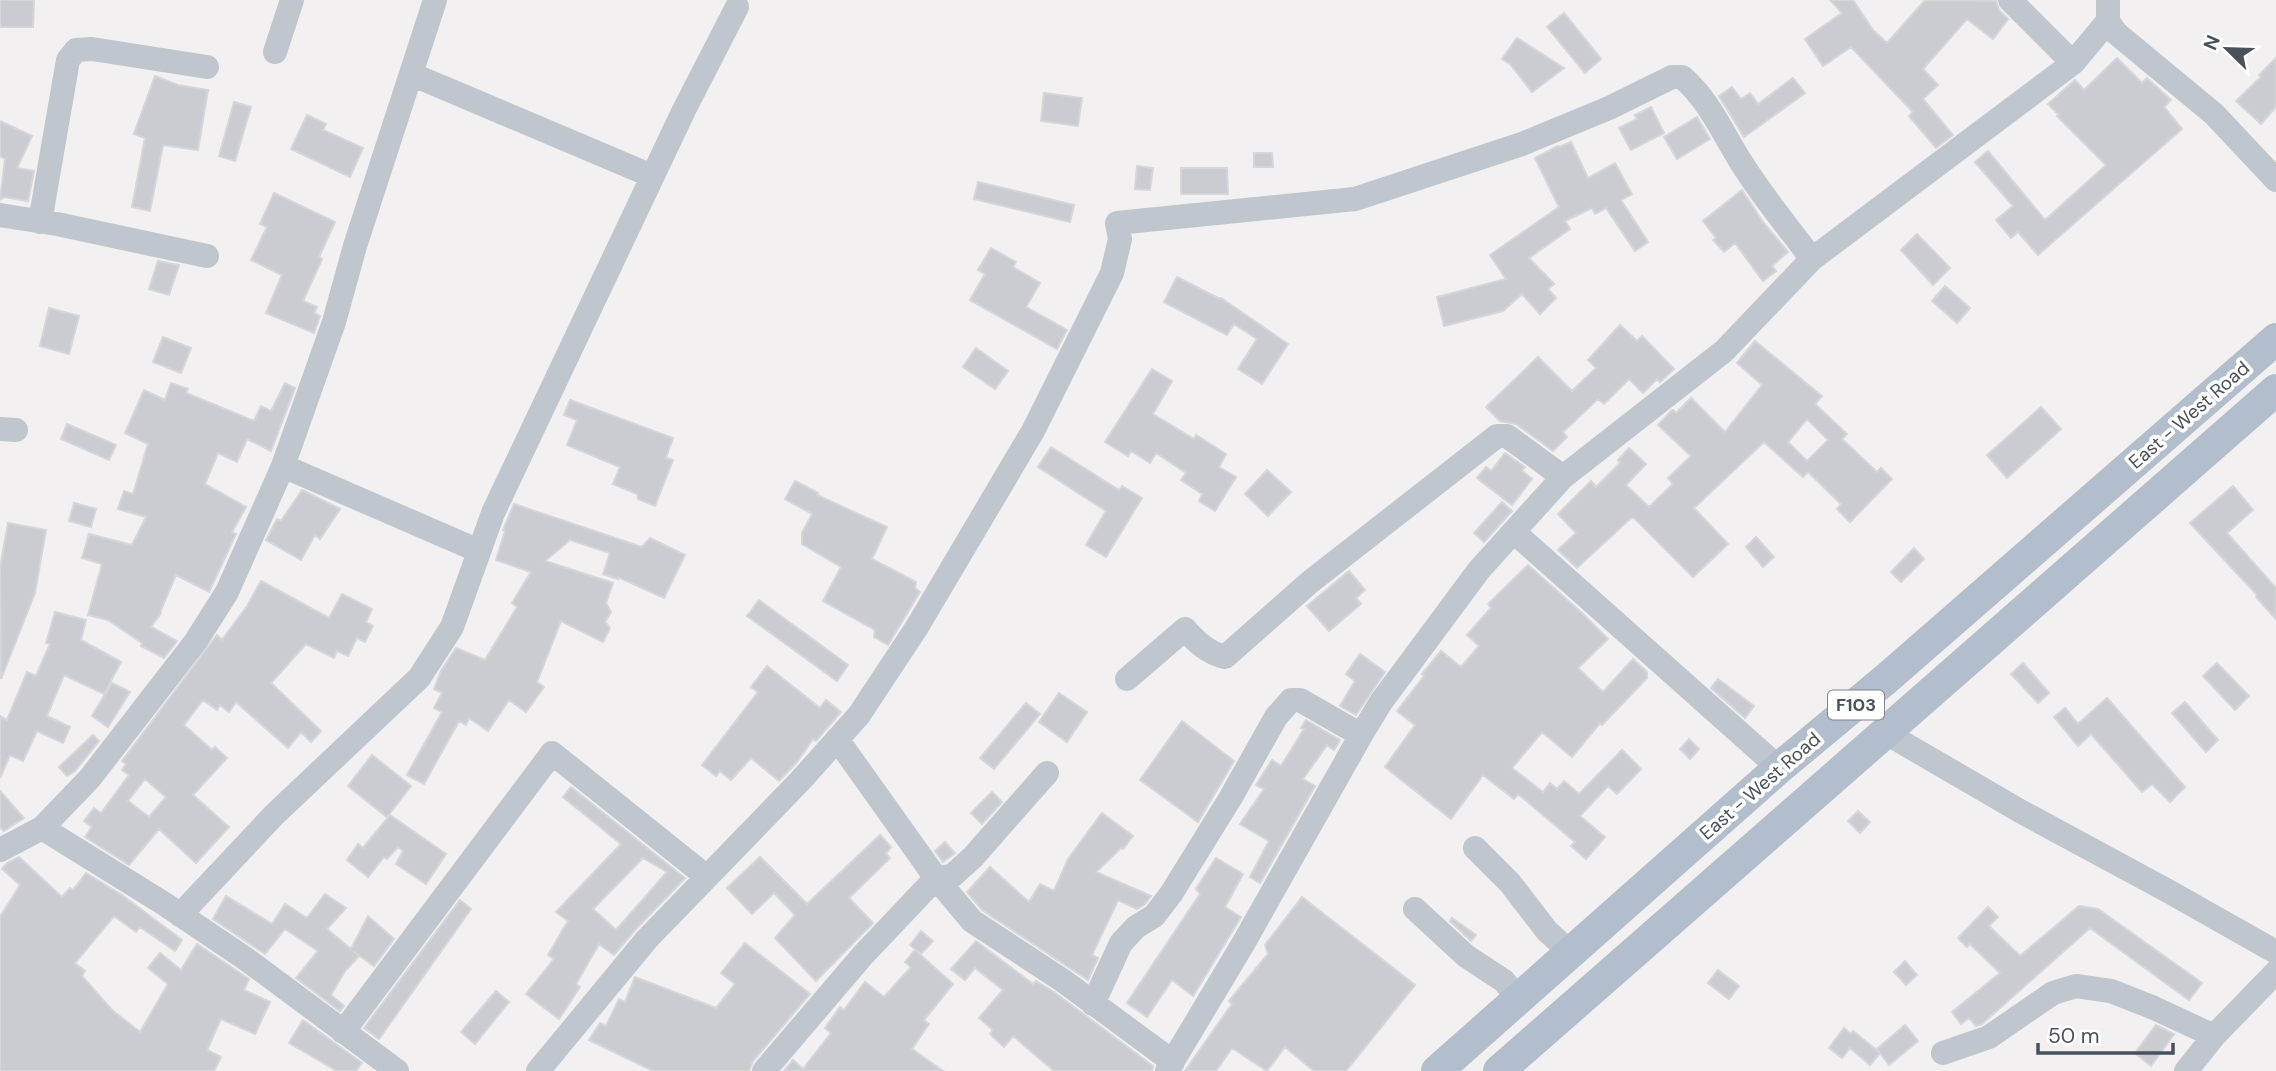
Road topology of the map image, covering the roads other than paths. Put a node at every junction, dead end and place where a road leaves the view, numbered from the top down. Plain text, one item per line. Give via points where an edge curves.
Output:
1 (292, 0) edge
2 (435, 0) edge
3 (2010, 0) edge
4 (737, 7) dead end
5 (2108, 10) edge
6 (275, 51) dead end
7 (2073, 63) junction
8 (206, 67) dead end
9 (411, 74) junction
10 (652, 176) junction
11 (2276, 180) edge
12 (0, 215) edge
13 (40, 222) junction
14 (207, 256) dead end
15 (1812, 259) junction
16 (2276, 339) edge
17 (2276, 390) edge
18 (283, 466) junction
19 (1563, 477) junction
20 (1515, 533) junction
21 (479, 551) junction
22 (1126, 679) dead end
23 (1886, 733) junction
24 (1361, 735) junction
25 (837, 739) junction
26 (1779, 768) junction
27 (1047, 774) dead end
28 (41, 828) junction
29 (1475, 848) dead end
30 (0, 850) edge
31 (707, 877) junction
32 (936, 878) junction
33 (1415, 909) dead end
34 (180, 915) junction
35 (2276, 952) edge
36 (1571, 953) junction
37 (2276, 971) edge
38 (1518, 999) junction
39 (1093, 1004) junction
40 (344, 1031) junction
41 (2214, 1036) junction
42 (1943, 1053) dead end
43 (1170, 1067) edge
44 (397, 1071) edge
45 (538, 1071) edge
46 (764, 1071) edge
47 (1437, 1071) edge
48 (1499, 1071) edge
49 (2186, 1071) edge

1 - 6 street
2 - 9 street
3 - 7 street
4 - 10 street
5 - 7 street
5 - 11 street via 2116,33 2214,114
7 - 15 street
8 - 13 street via 76,50 68,60
9 - 10 street
9 - 18 street via 334,322
10 - 21 street
12 - 13 street
13 - 14 street
15 - 19 street via 1724,351
15 - 25 street via 1742,163 1715,116 1682,77 1672,77 1522,144 1354,199 1117,223 1120,239 1112,273 1033,431 918,627 859,715
16 - 26 main road, East - West Road / F103
17 - 23 main road, East - West Road / F103
18 - 21 street
18 - 28 street via 228,592 196,641 90,778
19 - 20 street
19 - 22 street via 1507,436 1497,436 1310,582 1225,657 1214,654 1185,629
20 - 24 street via 1479,570
20 - 26 street
21 - 34 street via 452,627 419,678 274,816
23 - 35 street
23 - 48 main road, East - West Road / F103
24 - 39 street via 1300,700 1291,700 1276,717 1171,894 1154,916 1121,943
24 - 43 street
25 - 31 street
25 - 32 street
26 - 36 main road, East - West Road / F103
27 - 32 street via 973,857 952,876
28 - 30 street
28 - 34 street
29 - 36 street
31 - 40 street via 552,753
31 - 45 street via 648,939
32 - 39 street via 972,921
32 - 46 street
33 - 38 street via 1466,956 1504,981
34 - 40 street
36 - 38 main road, East - West Road / F103
37 - 41 street
38 - 47 main road, East - West Road / F103
39 - 43 street
40 - 44 street
41 - 42 street via 2111,991 2077,986 2053,993 1989,1037
41 - 49 street

